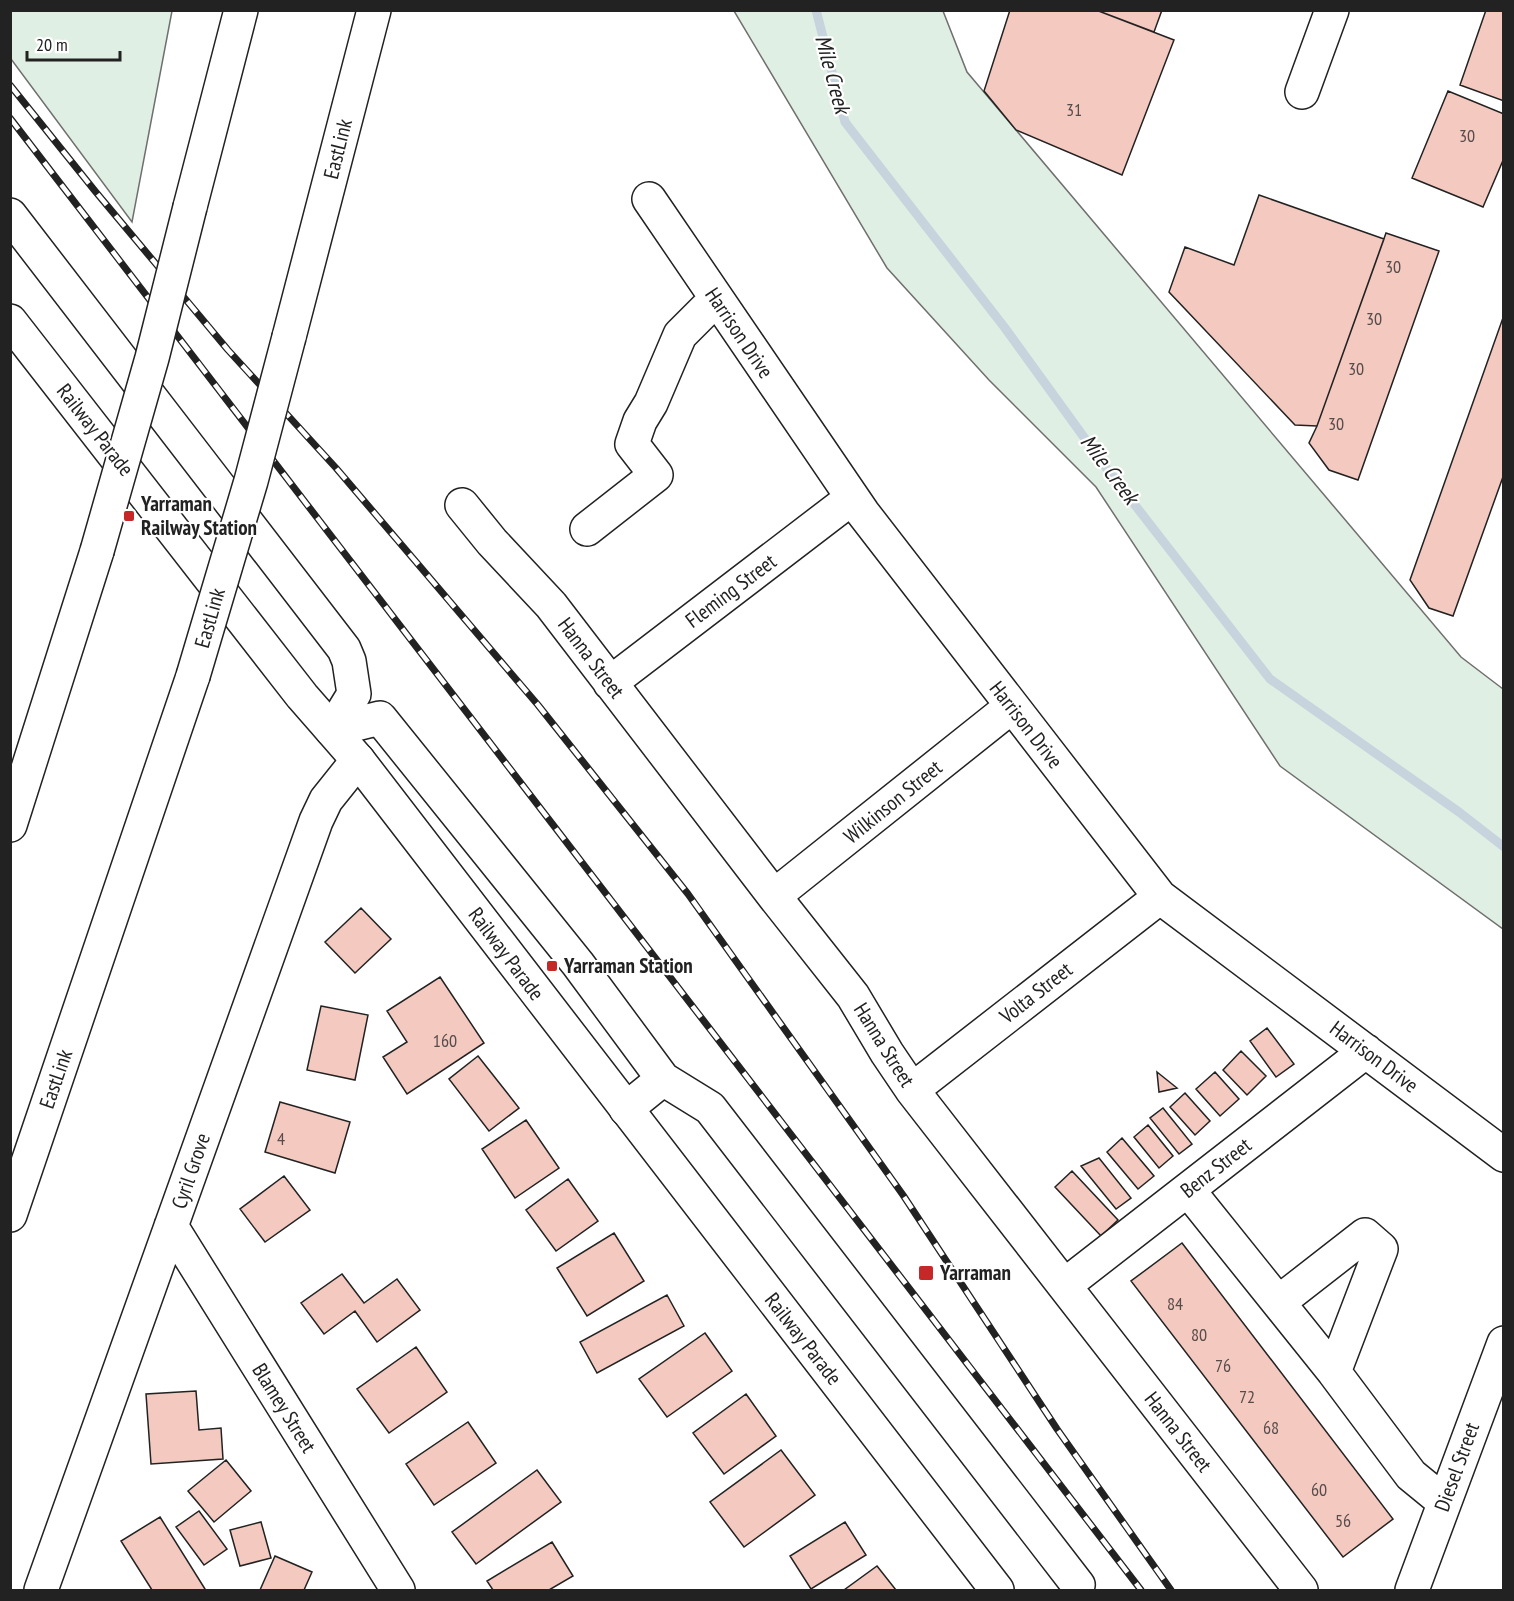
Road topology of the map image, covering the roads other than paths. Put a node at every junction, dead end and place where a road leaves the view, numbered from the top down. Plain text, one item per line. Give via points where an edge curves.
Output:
1 (241, 10) edge
2 (374, 10) edge
3 (1332, 10) edge
4 (1302, 92) dead end
5 (648, 199) dead end
6 (10, 214) edge
7 (716, 299) junction
8 (10, 321) edge
9 (852, 498) junction
10 (462, 505) dead end
11 (587, 529) dead end
12 (610, 683) junction
13 (1011, 707) junction
14 (332, 730) junction
15 (358, 760) junction
16 (10, 825) edge
17 (774, 896) junction
18 (1160, 897) junction
19 (1366, 1051) junction
20 (663, 1079) junction
21 (912, 1090) junction
22 (626, 1109) junction
23 (1503, 1155) edge
24 (1188, 1190) junction
25 (10, 1215) edge
26 (171, 1226) junction
27 (1065, 1286) junction
28 (1279, 1302) junction
29 (1503, 1343) edge
30 (1334, 1372) junction
31 (1444, 1502) junction
32 (41, 1590) edge
33 (398, 1590) edge
34 (997, 1590) edge
35 (1076, 1590) edge
36 (1301, 1590) edge
37 (1412, 1590) edge

1 - 16 main road, bridge via 152,358 97,550
2 - 25 main road, EastLink, bridge via 251,481 193,676
3 - 4 main road
5 - 7 main road, Harrison Drive
6 - 14 main road via 344,648 354,694
7 - 9 main road, Harrison Drive
7 - 11 main road via 680,335 632,444 656,475
8 - 14 main road, Railway Parade
9 - 12 main road, Fleming Street
9 - 13 main road, Harrison Drive
10 - 12 main road, Hanna Street via 551,605
12 - 17 main road, Hanna Street
13 - 17 main road, Wilkinson Street
13 - 18 main road, Harrison Drive
14 - 15 main road, Railway Parade
14 - 20 main road via 380,718 578,964
15 - 22 main road, Railway Parade
15 - 26 main road, Cyril Grove via 326,800 316,821
17 - 21 main road, Hanna Street via 853,996
18 - 19 main road, Harrison Drive
18 - 21 main road, Volta Street
19 - 23 main road, Harrison Drive
19 - 24 main road, Benz Street
20 - 22 main road
20 - 35 main road via 710,1108 1078,1585
21 - 27 main road, Hanna Street
22 - 34 main road, Railway Parade
24 - 27 main road, Benz Street
24 - 28 main road
26 - 32 main road, Cyril Grove
26 - 33 main road, Blamey Street
27 - 36 main road, Hanna Street
28 - 30 main road
28 - 30 main road via 1365,1234 1381,1249
29 - 31 main road, Diesel Street
30 - 31 main road via 1411,1475
31 - 37 main road, Diesel Street

